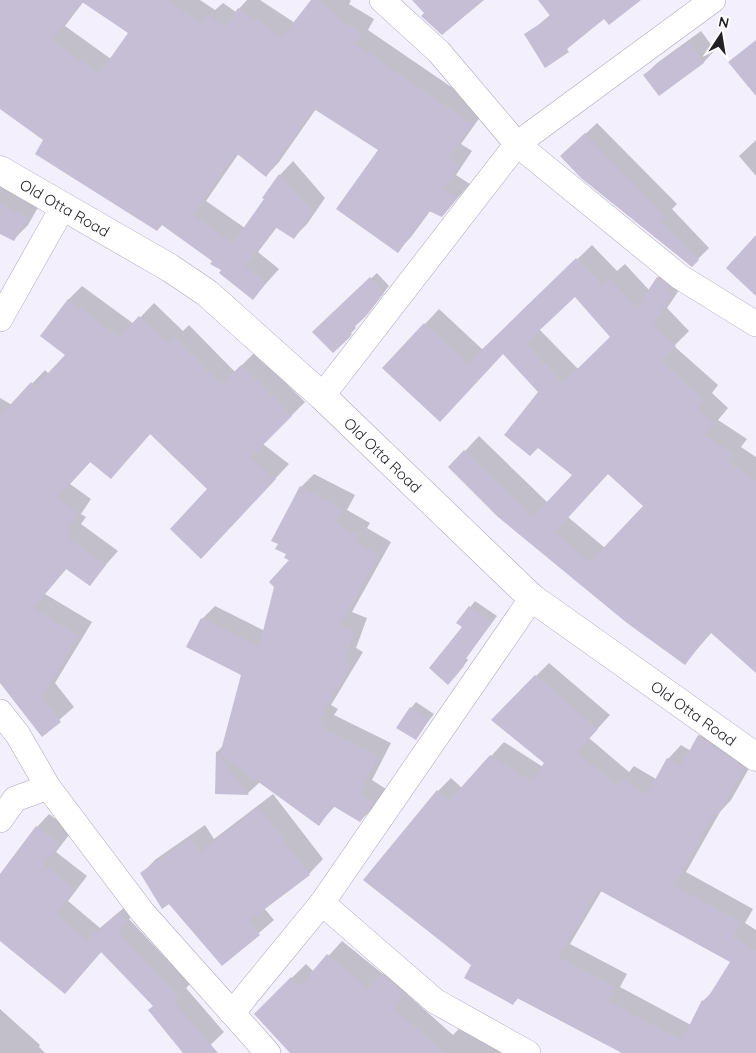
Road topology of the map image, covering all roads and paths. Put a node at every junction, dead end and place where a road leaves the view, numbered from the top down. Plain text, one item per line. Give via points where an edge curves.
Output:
1 (382, 0) edge
2 (714, 0) edge
3 (517, 144) junction
4 (0, 170) edge
5 (63, 207) junction
6 (0, 319) edge
7 (756, 324) edge
8 (322, 396) junction
9 (532, 598) junction
10 (0, 712) edge
11 (756, 757) edge
12 (48, 787) junction
13 (0, 820) edge
14 (322, 903) junction
15 (232, 1013) junction
16 (268, 1053) edge
17 (528, 1053) edge

1 - 3 street via 439,52
2 - 3 street
3 - 7 street via 680,277
3 - 8 street
4 - 5 street, Old Otta Road
5 - 6 street
5 - 8 street, Old Otta Road via 170,268 207,294
8 - 9 street, Old Otta Road
9 - 11 street, Old Otta Road
9 - 14 street
10 - 12 street via 18,735
12 - 13 street via 15,799
12 - 15 street via 143,913
14 - 15 street
14 - 17 street via 435,1001
15 - 16 street

